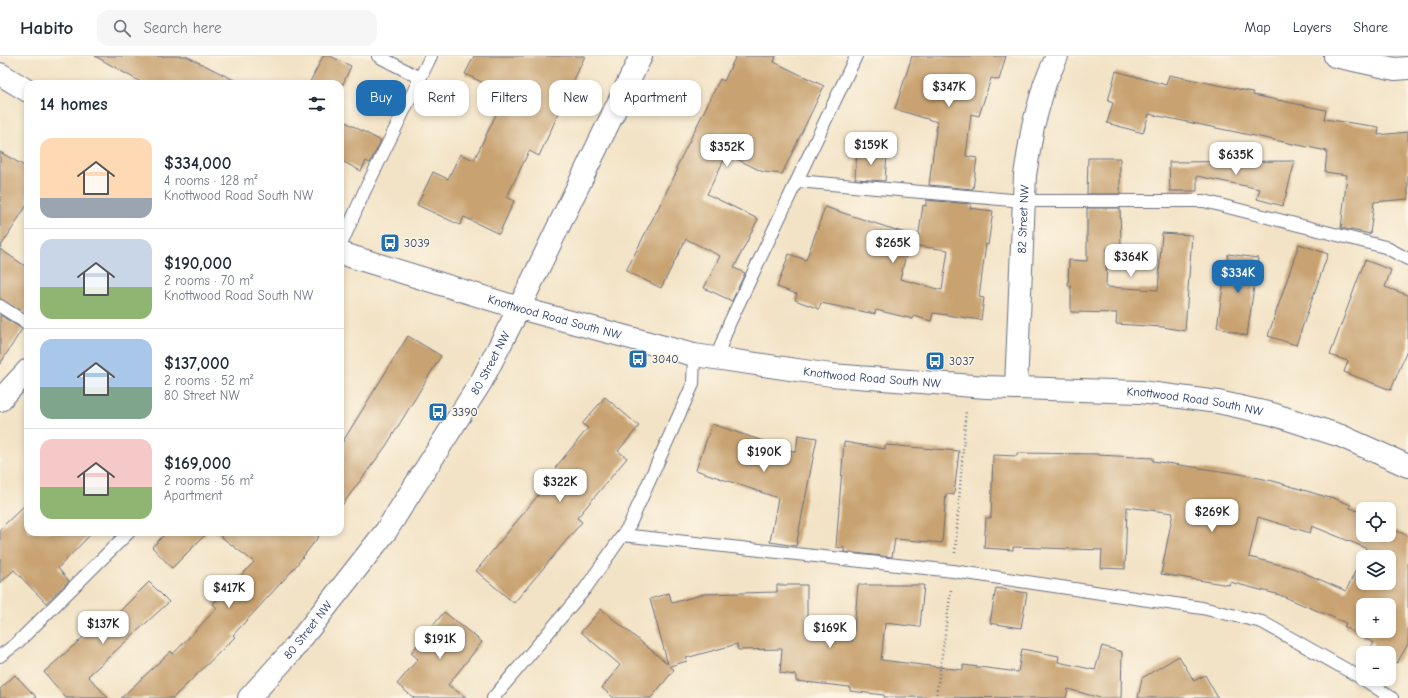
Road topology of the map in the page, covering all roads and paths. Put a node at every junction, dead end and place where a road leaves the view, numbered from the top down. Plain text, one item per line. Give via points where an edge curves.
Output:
1 (378, 56) edge
2 (431, 56) edge
3 (641, 56) edge
4 (856, 56) edge
5 (1057, 56) edge
6 (1335, 56) edge
7 (1408, 68) edge
8 (0, 74) edge
9 (420, 78) junction
10 (24, 89) edge
11 (797, 180) junction
12 (1023, 201) junction
13 (344, 238) edge
14 (344, 254) edge
15 (1408, 258) edge
16 (0, 306) edge
17 (519, 308) junction
18 (24, 321) edge
19 (694, 355) junction
20 (716, 359) junction
21 (24, 374) edge
22 (1016, 387) junction
23 (0, 400) edge
24 (1408, 466) edge
25 (622, 535) junction
26 (125, 536) edge
27 (0, 656) edge
28 (1356, 675) edge
29 (1374, 686) edge
30 (249, 698) edge
31 (493, 698) edge
32 (1392, 698) edge

1 - 9 lane
2 - 9 lane
3 - 17 street, 80 Street NW
4 - 11 lane
5 - 12 street, 82 Street NW via 1045,83 1033,126
6 - 7 street via 1395,69
8 - 10 street
9 - 13 lane
11 - 12 lane
11 - 20 lane
12 - 15 lane via 1204,201 1385,247
12 - 22 street, 82 Street NW
14 - 17 street, Knottwood Road South NW
16 - 18 lane
17 - 19 street, Knottwood Road South NW
17 - 30 street, 80 Street NW via 481,382 386,531 290,653
19 - 20 street, Knottwood Road South NW
19 - 25 lane via 693,384 629,526
20 - 22 street, Knottwood Road South NW via 831,375
21 - 23 street
22 - 24 street, Knottwood Road South NW via 1141,392 1218,402 1272,414 1341,436
25 - 28 lane via 953,571 1202,608 1262,622
25 - 31 lane via 584,589
26 - 27 lane via 16,644
29 - 32 lane

